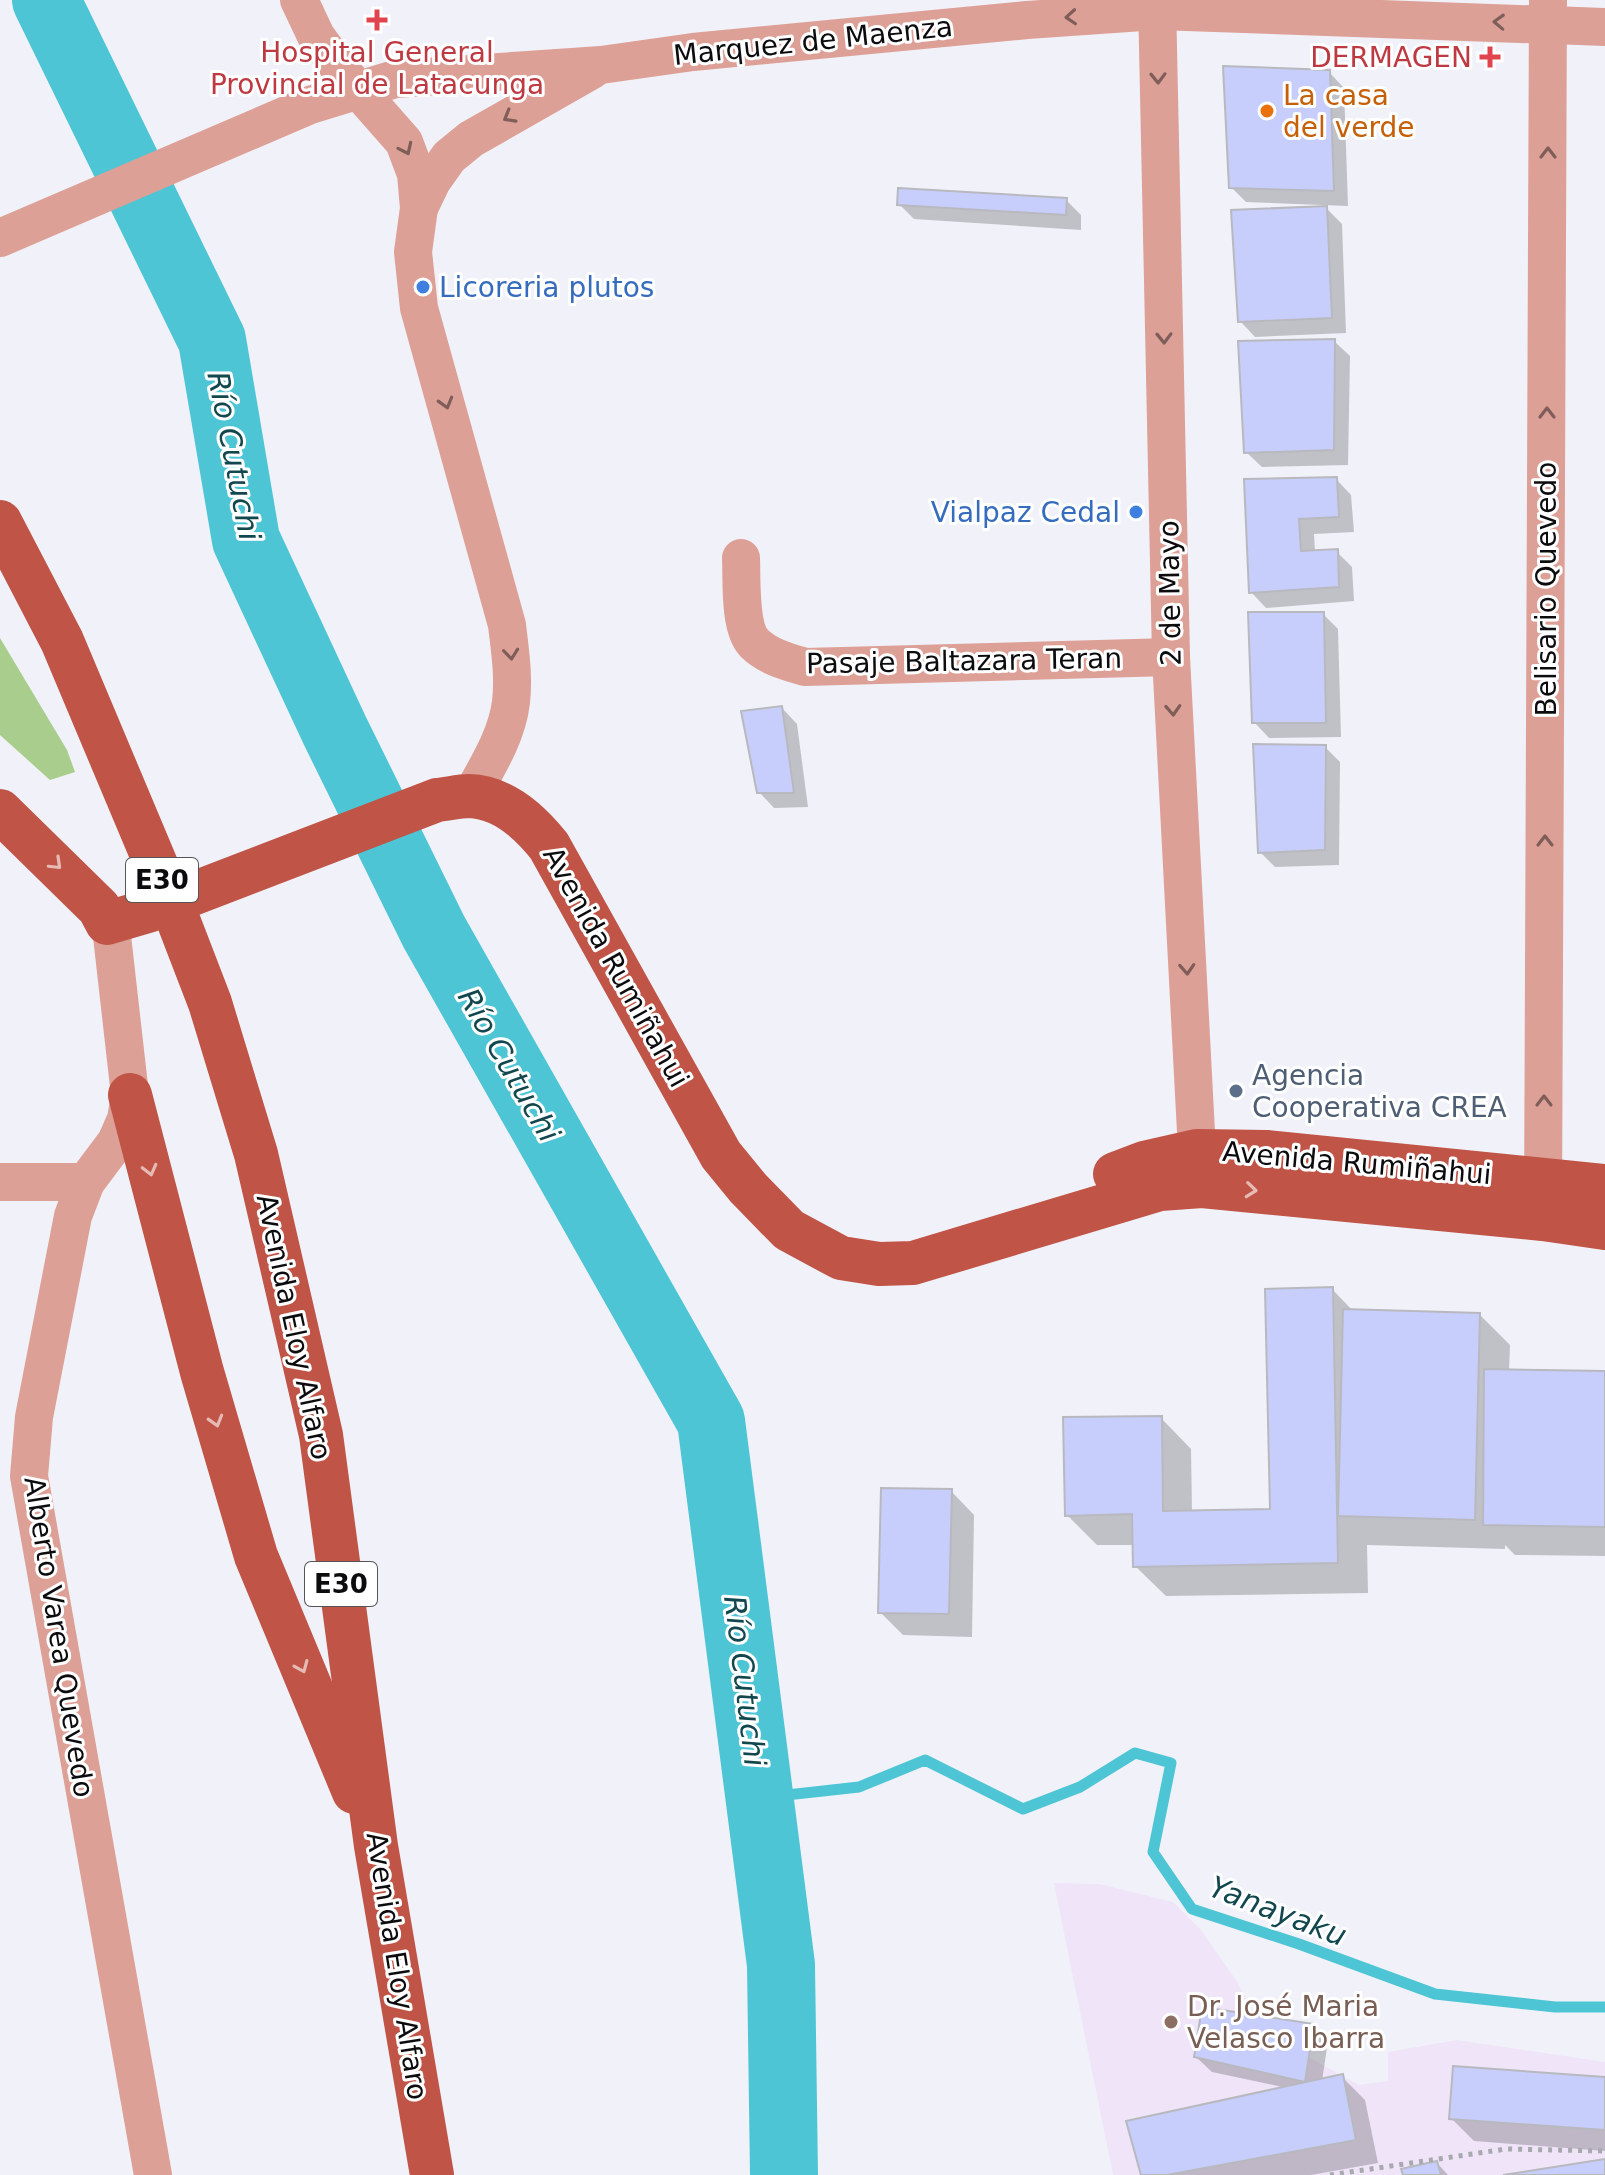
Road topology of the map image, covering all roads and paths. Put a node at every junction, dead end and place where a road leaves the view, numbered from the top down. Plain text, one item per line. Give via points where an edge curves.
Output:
1 (299, 0) edge
2 (1157, 6) edge
3 (1548, 12) edge
4 (1605, 27) edge
5 (601, 65) junction
6 (358, 88) junction
7 (419, 208) junction
8 (0, 238) edge
9 (0, 522) edge
10 (741, 558) dead end
11 (1171, 657) junction
12 (471, 796) junction
13 (0, 811) edge
14 (107, 923) junction
15 (130, 1095) junction
16 (1200, 1168) junction
17 (0, 1182) edge
18 (86, 1182) junction
19 (1605, 1186) edge
20 (1543, 1199) junction
21 (1605, 1228) edge
22 (376, 1846) junction
23 (1605, 2151) edge
24 (153, 2175) edge
25 (432, 2175) edge
26 (1330, 2175) edge

1 - 6 street via 316,36
3 -> 2 street, Marquez de Maenza
2 -> 5 street, Marquez de Maenza
2 -> 11 street, 2 de Mayo
3 - 4 street, Marquez de Maenza
20 -> 3 street, Belisario Quevedo
5 - 6 street, Marquez de Maenza via 395,79
5 -> 7 street via 471,139 449,157
6 -> 7 street via 404,142 416,174
6 - 8 street, Marquez de Maenza
7 -> 12 street via 413,252 419,308 507,625 513,671 511,705 499,743
9 - 22 main road, Avenida Eloy Alfaro / E30 via 62,641 165,886 210,1003 256,1154 321,1435
10 - 11 street, Pasaje Baltazara Teran via 743,612 753,642 774,657 805,667
11 -> 16 street, 2 de Mayo
12 - 14 main road, Avenida Rumiñahui via 437,800
12 - 16 main road, Avenida Rumiñahui via 495,802 535,828 721,1155 789,1230 841,1258 913,1263 1160,1189
13 -> 14 main road via 99,908
14 - 15 street, Alberto Varea Quevedo
15 - 18 street, Alberto Varea Quevedo via 116,1142
15 -> 22 main road via 256,1556
16 - 20 main road, Avenida Rumiñahui
17 - 18 street
18 - 24 street, Alberto Varea Quevedo via 73,1216 43,1361 29,1476
19 - 20 main road, Avenida Rumiñahui
20 - 21 main road, Avenida Rumiñahui
22 - 25 main road, Avenida Eloy Alfaro / E30
23 - 26 path via 1506,2149

